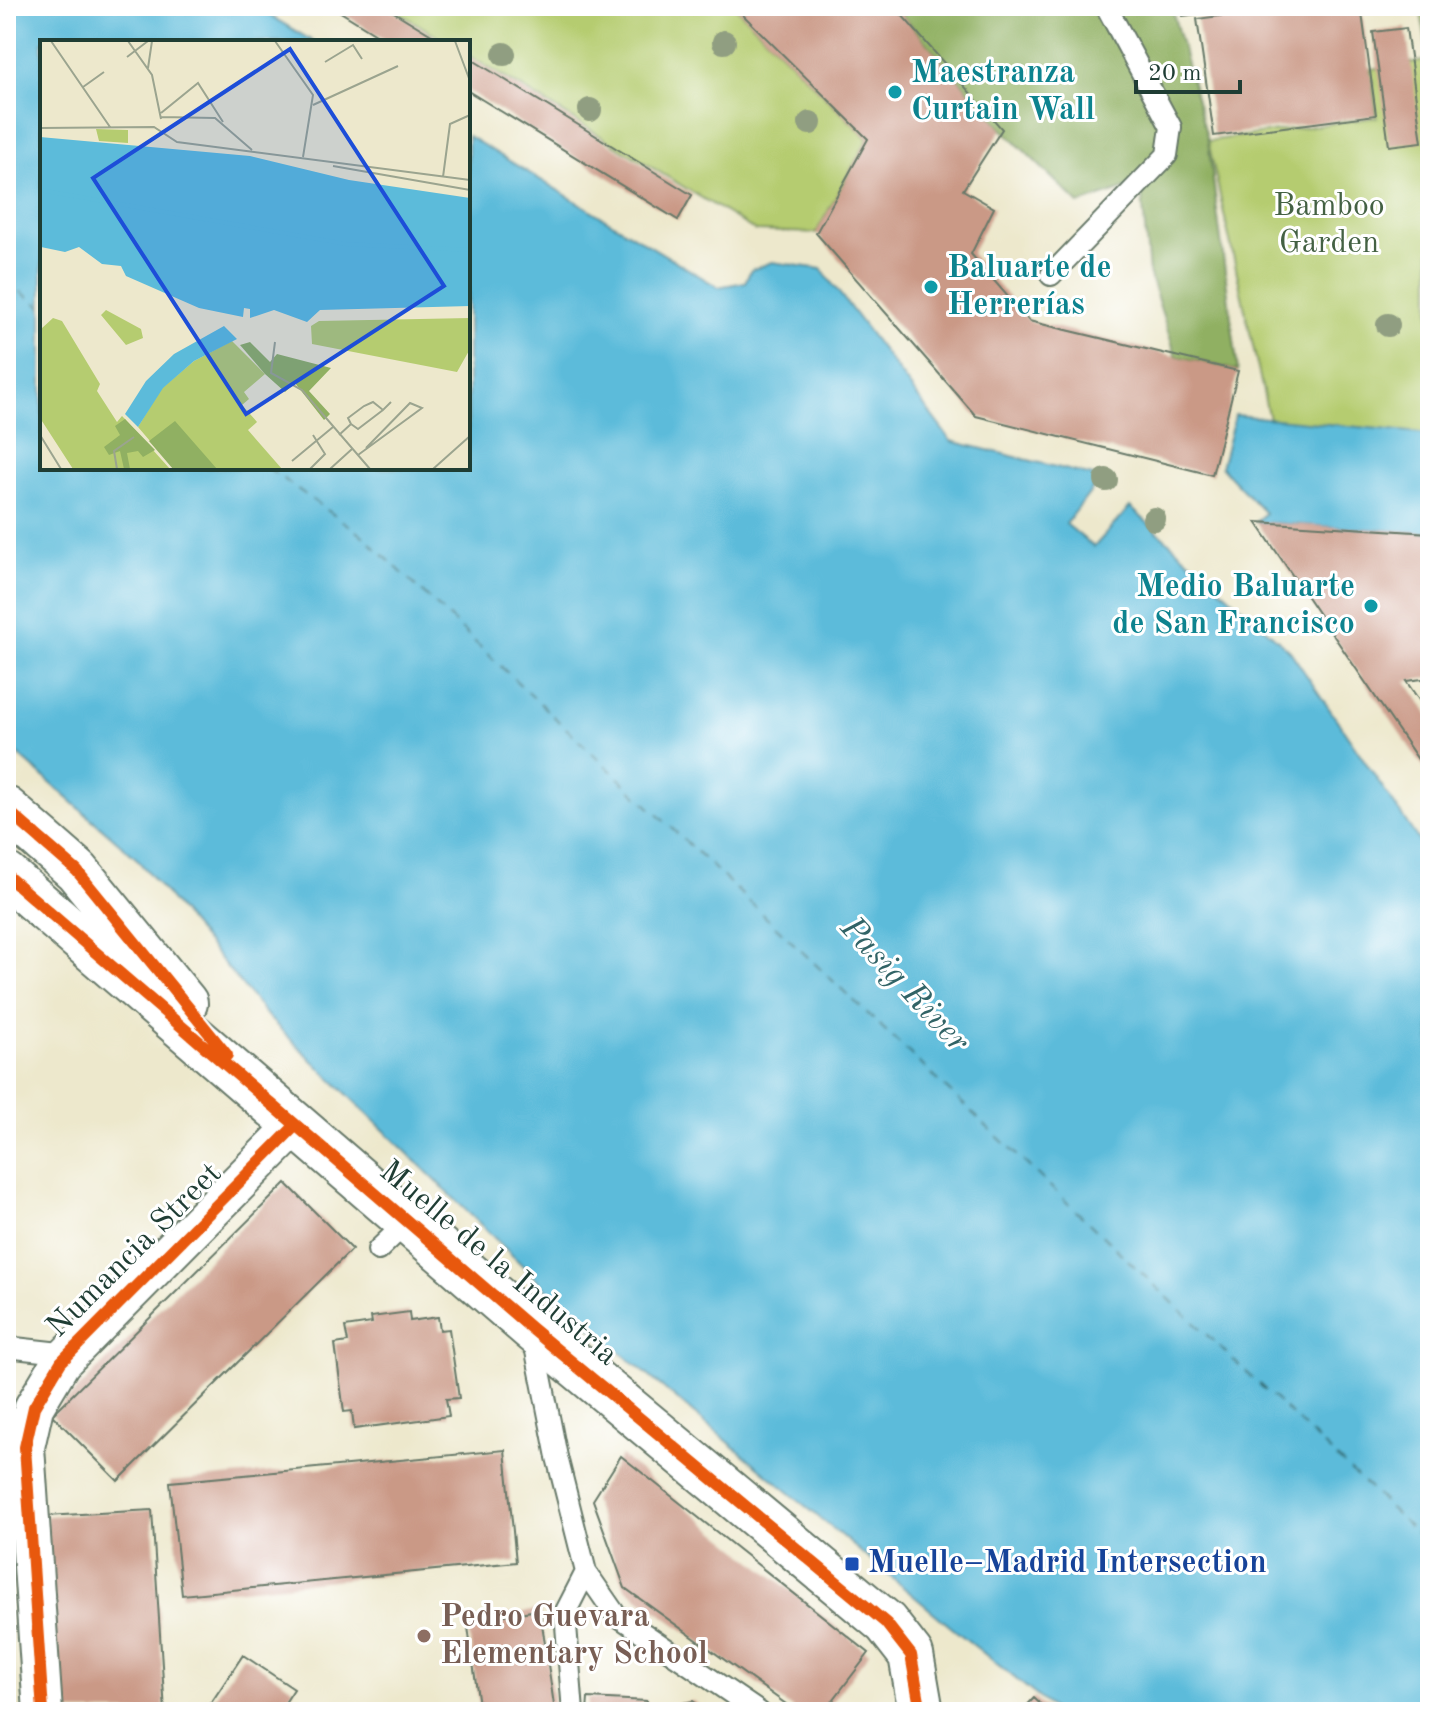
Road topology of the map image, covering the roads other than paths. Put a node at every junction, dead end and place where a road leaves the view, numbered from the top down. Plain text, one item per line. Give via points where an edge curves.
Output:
1 (1106, 6) edge
2 (1051, 275) dead end
3 (6, 809) edge
4 (6, 875) edge
5 (263, 1098) junction
6 (295, 1126) junction
7 (531, 1328) junction
8 (6, 1347) edge
9 (69, 1354) junction
10 (586, 1572) junction
11 (43, 1712) edge
12 (573, 1712) edge
13 (759, 1712) edge
14 (921, 1712) edge

1 - 2 lane via 1171,127 1167,155
3 - 5 street via 77,871
4 - 5 street, Muelle de la Industria
5 - 6 street, Muelle de la Industria
6 - 7 street, Muelle de la Industria via 392,1236
6 - 9 street, Numancia Street
7 - 10 lane
7 - 14 street, Muelle de la Industria via 886,1623 911,1655
8 - 9 lane
9 - 11 street, Numancia Street via 34,1407 25,1447
10 - 12 lane via 565,1613
10 - 13 lane via 615,1614

